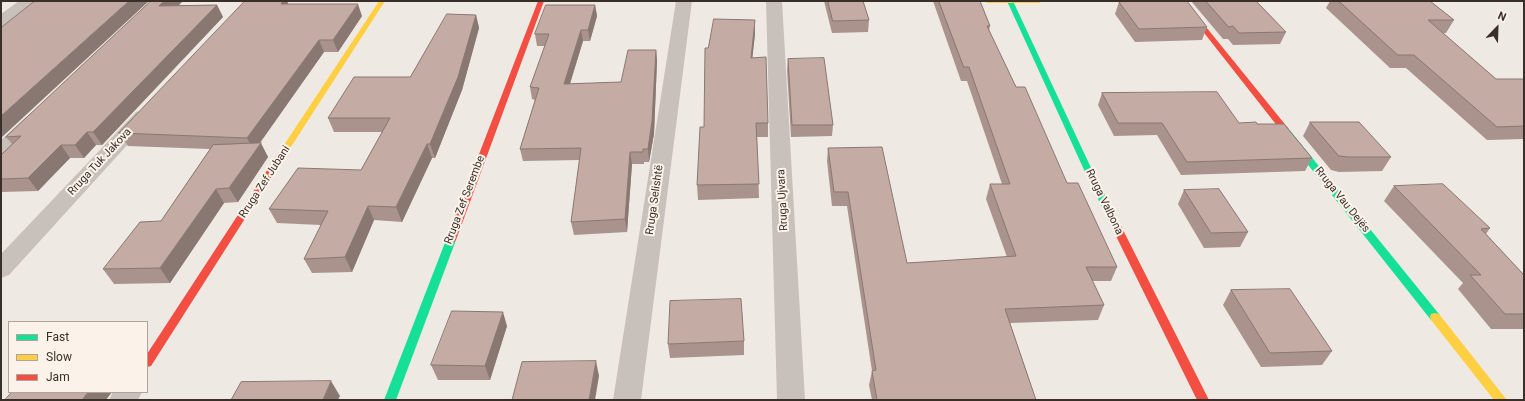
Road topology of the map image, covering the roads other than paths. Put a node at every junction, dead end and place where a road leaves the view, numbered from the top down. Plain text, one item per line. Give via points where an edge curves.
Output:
1 (29, 1) edge
2 (382, 1) edge
3 (541, 1) edge
4 (684, 1) edge
5 (774, 1) edge
6 (987, 1) edge
7 (1010, 1) edge
8 (1039, 1) edge
9 (1182, 1) edge
10 (1, 22) edge
11 (157, 100) edge
12 (47, 108) edge
13 (1, 151) edge
14 (1, 269) edge
15 (148, 360) edge
16 (390, 400) edge
17 (627, 400) edge
18 (791, 400) edge
19 (1202, 400) edge
20 (1501, 400) edge

1 - 10 street
2 - 15 street, Rruga Zef Jubani
3 - 16 street, Rruga Zef Serembe
4 - 17 street, Rruga Selishtë
5 - 18 street, Rruga Ujvara
6 - 7 street
7 - 8 street
7 - 19 street, Rruga Valbona via 1093,179
9 - 20 street, Rruga Vau Dejës
11 - 14 street, Rruga Tuk Jakova
12 - 13 street

